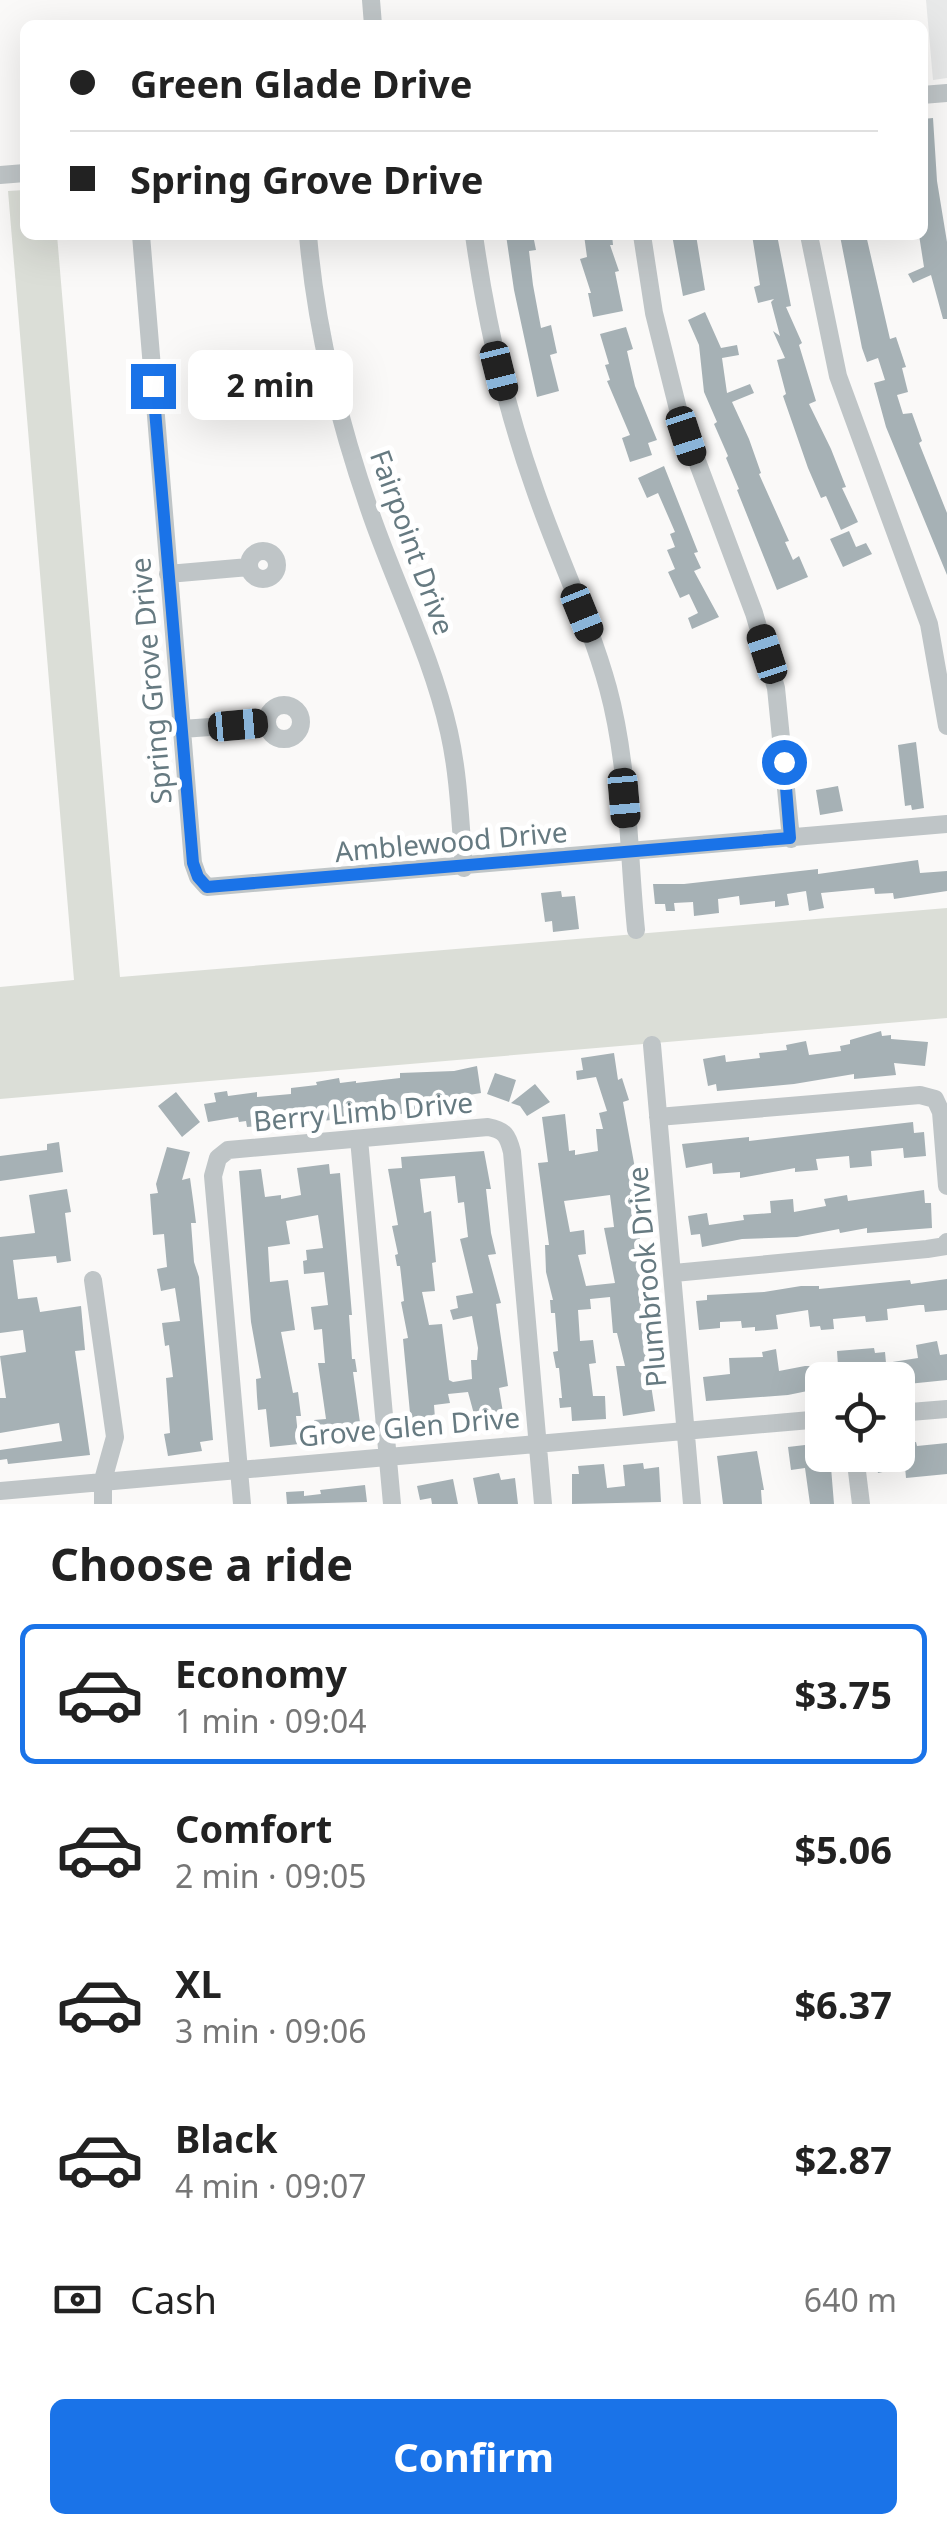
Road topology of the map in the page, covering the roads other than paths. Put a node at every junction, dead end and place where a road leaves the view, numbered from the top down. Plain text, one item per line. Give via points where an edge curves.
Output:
1 (141, 240) edge
2 (309, 240) edge
3 (475, 240) edge
4 (643, 240) edge
5 (810, 240) edge
6 (249, 567) dead end
7 (168, 574) junction
8 (266, 723) dead end
9 (947, 726) edge
10 (182, 729) junction
11 (947, 824) edge
12 (790, 838) junction
13 (628, 852) junction
14 (464, 868) junction
15 (202, 882) joint
16 (636, 930) dead end
17 (652, 1046) dead end
18 (658, 1117) junction
19 (360, 1139) junction
20 (947, 1186) edge
21 (947, 1242) edge
22 (674, 1273) junction
23 (93, 1280) dead end
24 (947, 1409) edge
25 (915, 1412) edge
26 (805, 1421) edge
27 (687, 1431) junction
28 (538, 1442) junction
29 (388, 1456) junction
30 (239, 1468) junction
31 (858, 1472) edge
32 (103, 1480) junction
33 (0, 1490) edge
34 (103, 1504) edge
35 (242, 1504) edge
36 (392, 1504) edge
37 (544, 1504) edge
38 (692, 1504) edge
39 (861, 1504) edge

1 - 7 street, Spring Grove Drive
2 - 14 street, Fairpoint Drive via 346,435 449,731
3 - 13 street via 509,410 609,691
4 - 12 street via 679,413 776,688
5 - 9 street via 838,376 930,624
6 - 7 street
7 - 10 street, Spring Grove Drive
8 - 10 street
10 - 15 street, Spring Grove Drive via 193,863
11 - 12 street, Amblewood Drive
12 - 13 street, Amblewood Drive
13 - 14 street, Amblewood Drive
13 - 16 street
14 - 15 street, Amblewood Drive via 223,888
17 - 18 street, Plumbrook Drive
18 - 20 street via 920,1094 935,1098 940,1112
18 - 22 street, Plumbrook Drive
19 - 28 street, Berry Limb Drive via 488,1126 509,1138
19 - 29 street
19 - 30 street, Berry Limb Drive via 228,1150 218,1158 213,1176
21 - 22 street
22 - 27 street, Plumbrook Drive
23 - 32 street via 114,1437
24 - 25 street
26 - 27 street, Grove Glen Drive
27 - 28 street, Grove Glen Drive
27 - 38 street, Plumbrook Drive
28 - 29 street, Grove Glen Drive
28 - 37 street
29 - 30 street, Grove Glen Drive
29 - 36 street
30 - 32 street, Grove Glen Drive
30 - 35 street
31 - 39 street
32 - 33 street, Grove Glen Drive
32 - 34 street

